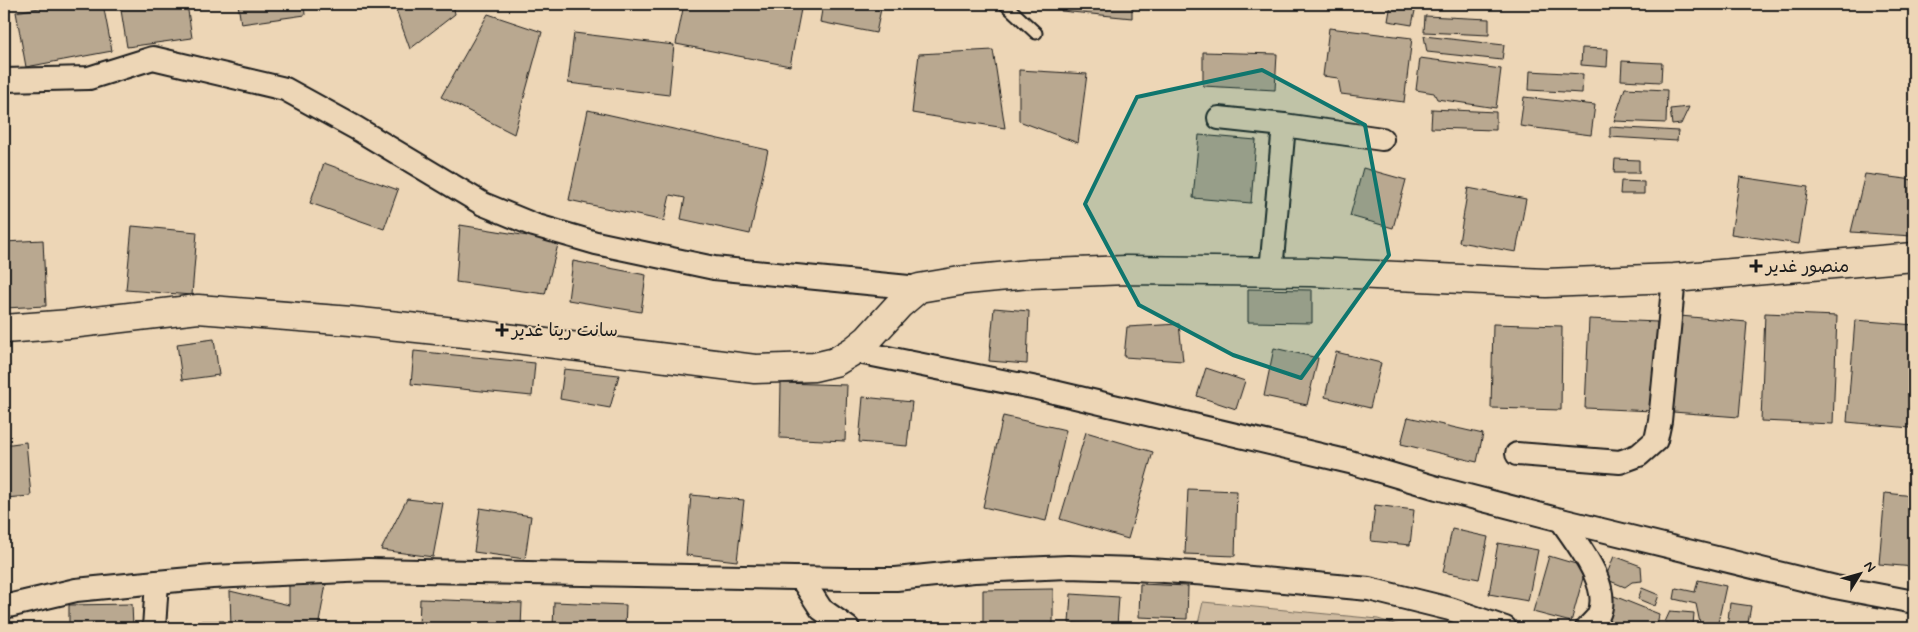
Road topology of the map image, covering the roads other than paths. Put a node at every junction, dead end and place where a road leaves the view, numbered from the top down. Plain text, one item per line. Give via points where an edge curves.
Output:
1 (1005, 4) edge
2 (1036, 33) dead end
3 (4, 80) edge
4 (1219, 118) dead end
5 (1284, 125) junction
6 (1382, 139) dead end
7 (1914, 257) edge
8 (1271, 272) junction
9 (1674, 278) junction
10 (919, 288) junction
11 (4, 330) edge
12 (853, 351) junction
13 (1517, 454) dead end
14 (1561, 520) junction
15 (801, 578) junction
16 (157, 582) junction
17 (1914, 602) edge
18 (4, 607) edge
19 (154, 628) edge
20 (848, 628) edge
21 (1505, 628) edge
22 (1587, 628) edge

1 - 2 lane
3 - 10 street via 89,78 154,58 285,89 483,204 534,225 596,243 714,268
4 - 5 street
5 - 6 street
5 - 8 street
7 - 9 street
8 - 9 street via 1546,283
8 - 10 street via 1126,270 1029,274
9 - 13 street via 1656,440 1639,455 1620,462
10 - 12 street
11 - 12 street via 198,309 474,334 755,369 814,367 835,362
12 - 14 street via 1037,388 1340,459
14 - 17 street via 1836,587
14 - 22 street via 1594,571 1602,594 1598,616
15 - 16 street via 368,570 212,576
15 - 20 street via 821,609
15 - 21 street via 896,579 974,571 1068,567 1209,574 1369,589 1450,609
16 - 18 street via 76,590
16 - 19 street

